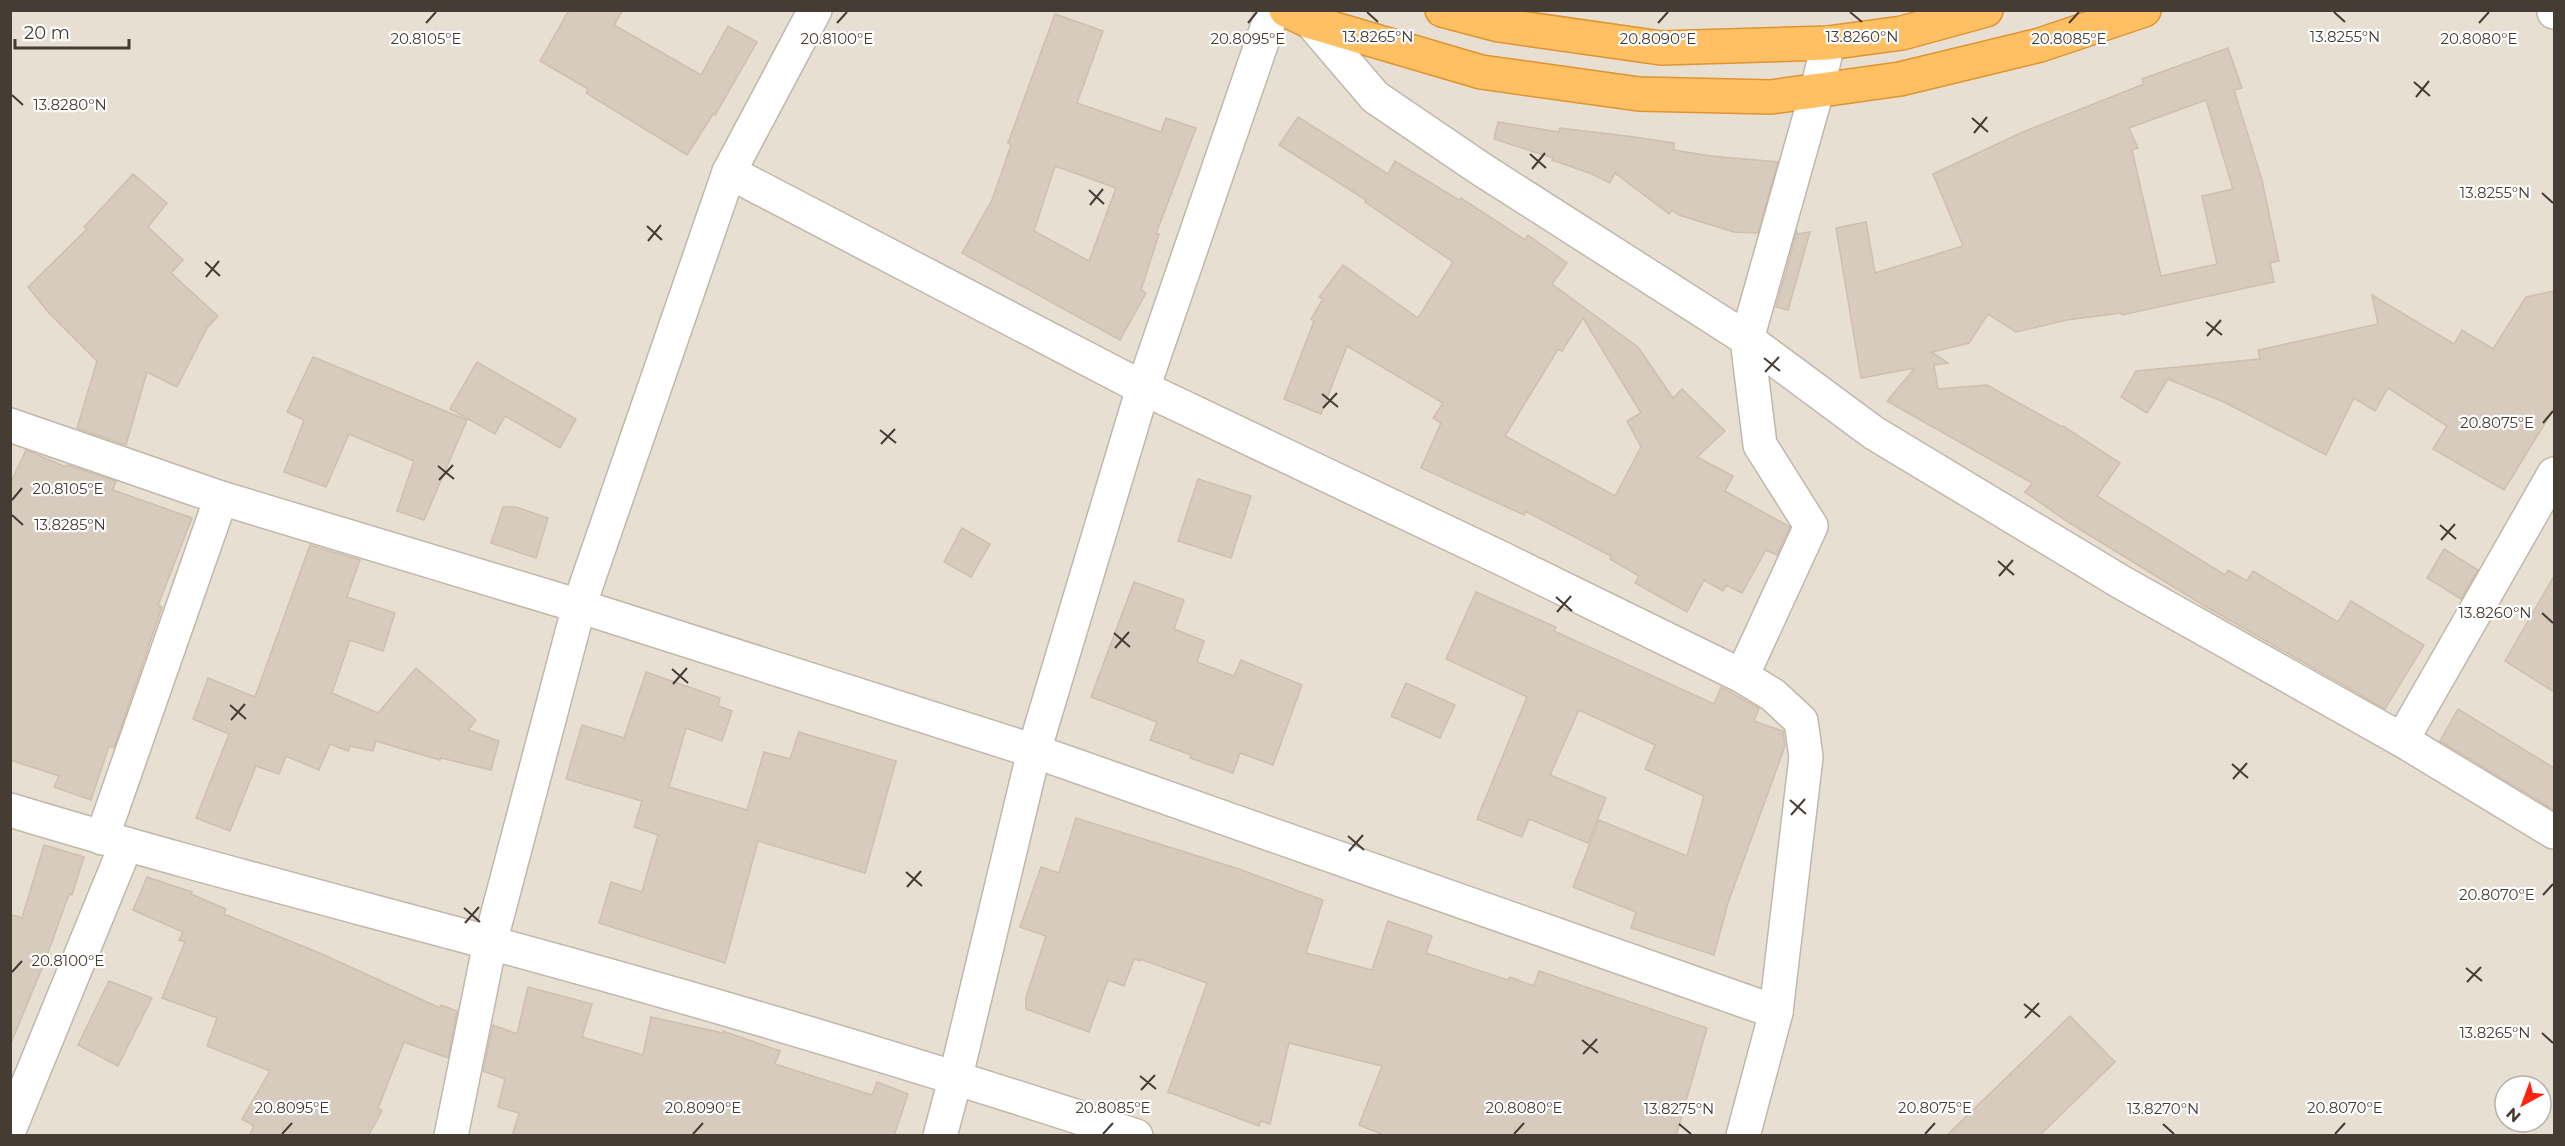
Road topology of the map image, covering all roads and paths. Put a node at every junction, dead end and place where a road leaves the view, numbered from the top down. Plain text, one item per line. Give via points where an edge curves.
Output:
1 (815, 10) edge
2 (1273, 10) edge
3 (1442, 10) edge
4 (1986, 10) edge
5 (2144, 10) edge
6 (1298, 16) edge
7 (1828, 43) junction
8 (1817, 91) junction
9 (729, 172) junction
10 (1747, 339) junction
11 (1143, 388) junction
12 (10, 425) edge
13 (2554, 474) edge
14 (221, 498) junction
15 (579, 606) junction
16 (1742, 676) junction
17 (2402, 740) junction
18 (1034, 751) junction
19 (10, 810) edge
20 (2554, 832) edge
21 (114, 842) junction
22 (490, 943) junction
23 (1776, 1012) junction
24 (956, 1076) junction
25 (10, 1128) edge
26 (451, 1136) edge
27 (940, 1136) edge
28 (1136, 1136) edge
29 (1743, 1136) edge

1 - 9 street
2 - 11 street
3 - 7 highway via 1499,25 1661,48
4 - 7 highway via 1902,33
5 - 8 highway via 2040,45 1900,79
6 - 8 highway via 1492,74 1639,94 1771,97
6 - 10 street via 1375,97
7 - 8 street
8 - 10 street
9 - 11 street
9 - 15 street
10 - 16 street via 1760,445 1811,526
10 - 17 street via 1874,433 2121,582
11 - 16 street
11 - 18 street
12 - 14 street
13 - 17 street
14 - 15 street
14 - 21 street
15 - 18 street
15 - 22 street
16 - 23 street via 1773,695 1801,721 1806,757
17 - 20 street
18 - 23 street
18 - 24 street
19 - 21 street
21 - 22 street
21 - 25 street
22 - 24 street
22 - 26 street
23 - 29 street
24 - 27 street
24 - 28 street

